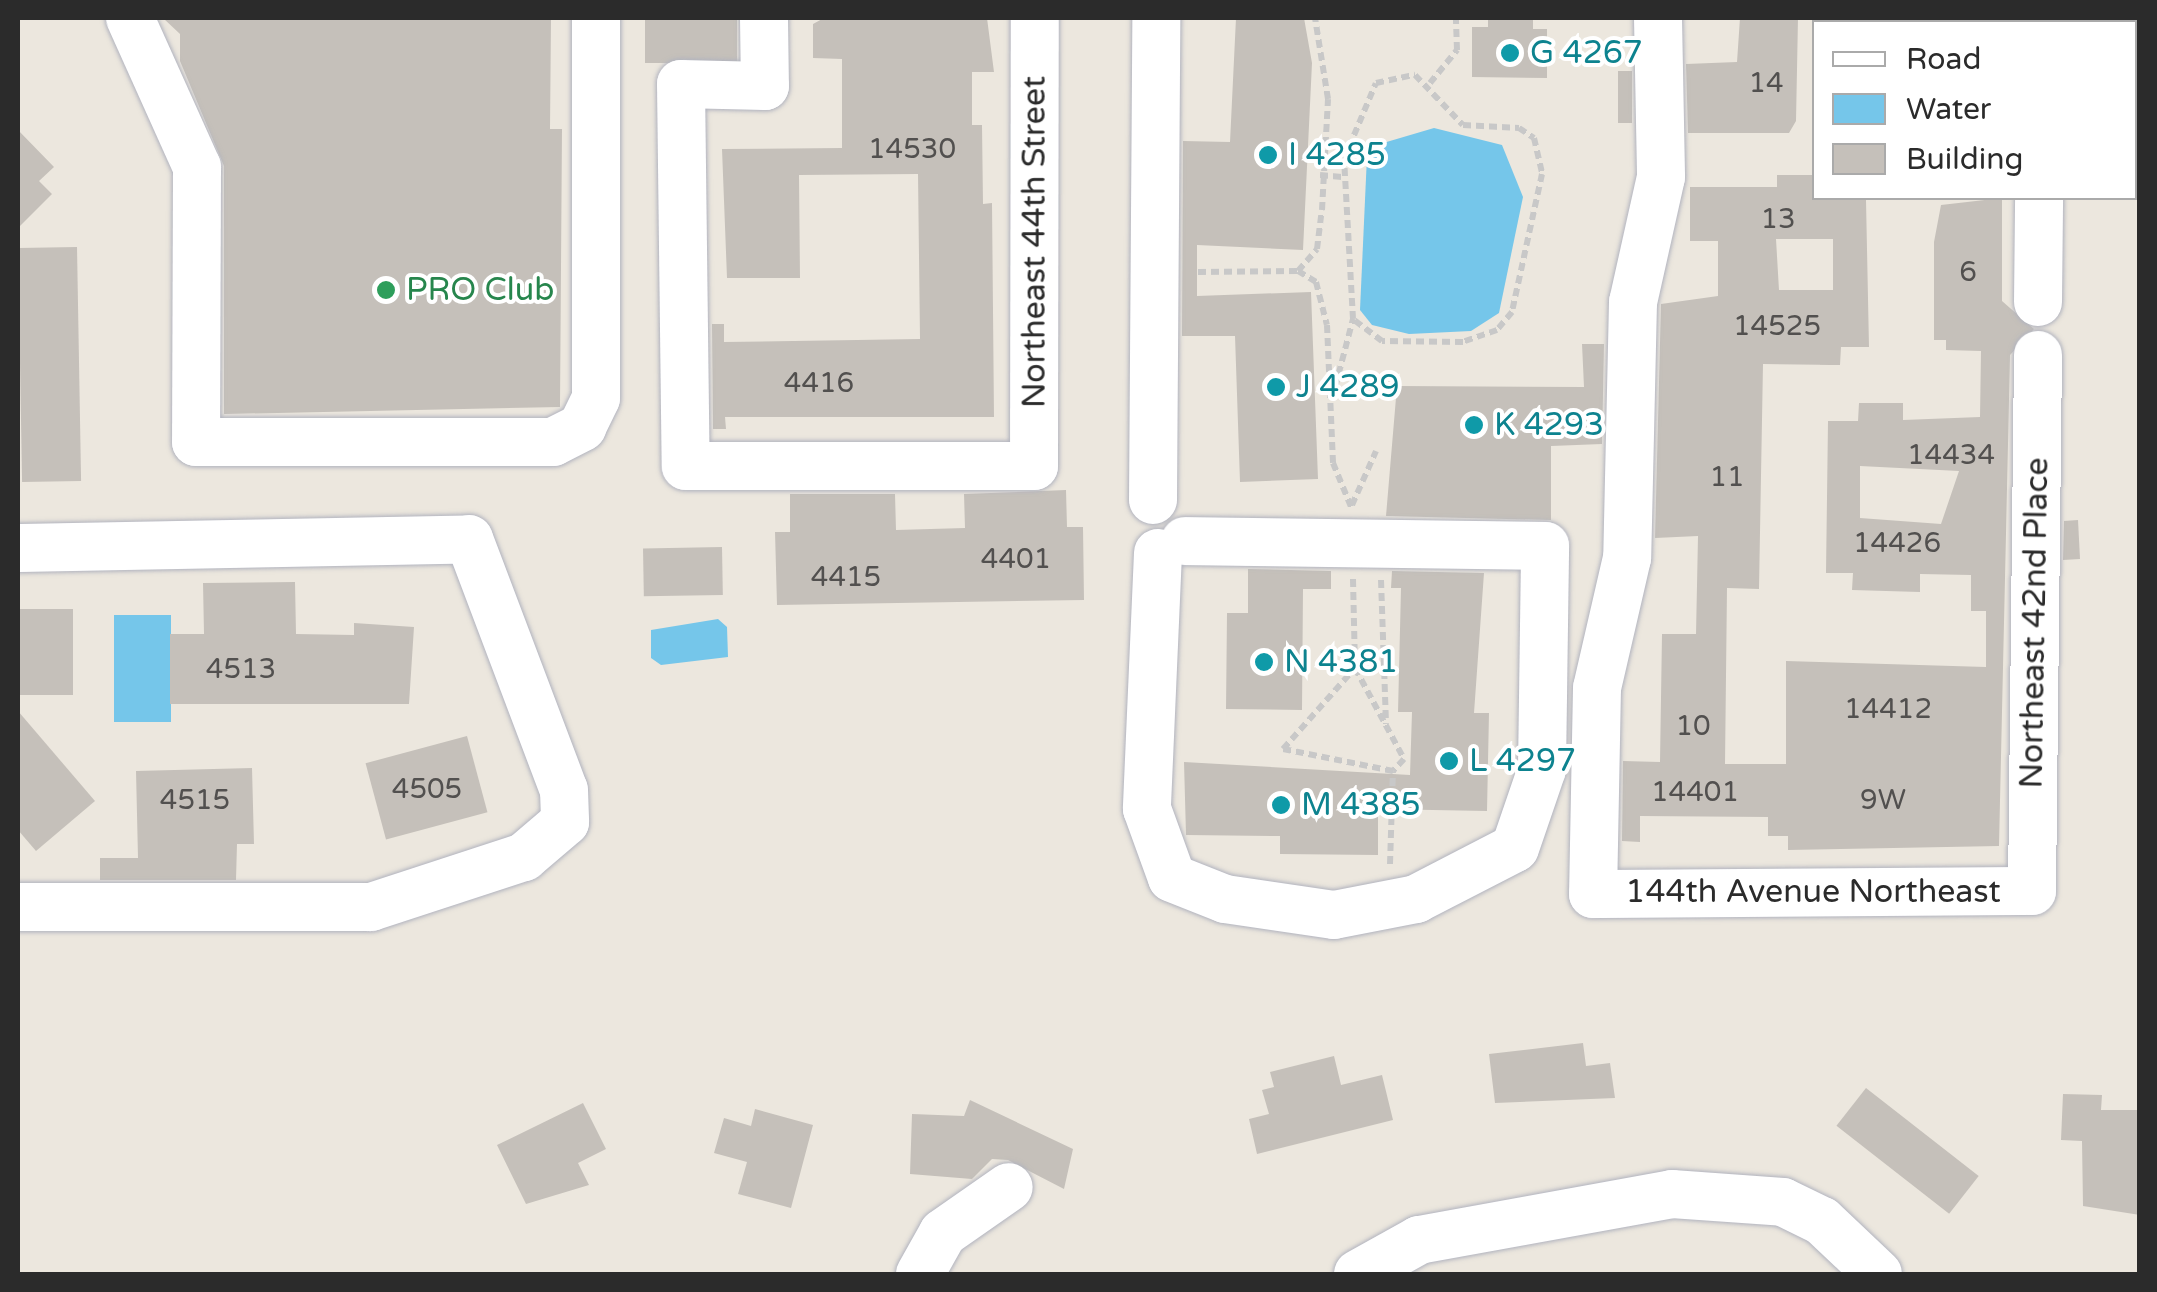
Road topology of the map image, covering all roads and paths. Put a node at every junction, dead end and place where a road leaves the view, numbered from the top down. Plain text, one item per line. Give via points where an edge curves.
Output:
1 (130, 18) edge
2 (596, 18) edge
3 (764, 18) edge
4 (1036, 18) edge
5 (1156, 18) edge
6 (1315, 18) edge
7 (1456, 18) edge
8 (1658, 18) edge
9 (1430, 83) junction
10 (1320, 175) junction
11 (1342, 177) junction
12 (2039, 200) edge
13 (1298, 271) junction
14 (1198, 272) dead end
15 (2038, 302) dead end
16 (1353, 319) junction
17 (2038, 354) dead end
18 (1332, 399) junction
19 (1376, 451) dead end
20 (1357, 531) junction
21 (1171, 547) junction
22 (18, 548) edge
23 (1355, 668) junction
24 (1386, 724) junction
25 (1393, 771) junction
26 (2032, 890) joint
27 (1401, 902) junction
28 (18, 907) edge
29 (1009, 1187) dead end
30 (920, 1274) edge
31 (1358, 1274) edge
32 (1878, 1274) edge

1 - 2 street via 197,167 196,442 553,442 582,428 596,398
3 - 4 street, Northeast 44th Street via 765,86 681,84 686,466 1034,466
5 - 21 street via 1154,500 1186,512
6 - 10 path via 1328,99
7 - 9 path via 1456,50
8 - 26 street, 144th Avenue Northeast via 1661,177 1632,302 1627,558 1597,688 1594,894
9 - 11 path via 1404,72 1376,83
9 - 16 path via 1457,122 1520,128 1542,150 1512,312 1497,330 1463,342 1382,341
10 - 11 path
10 - 13 path via 1318,249
11 - 16 path via 1353,210
12 - 15 street
13 - 14 path
13 - 18 path via 1325,304
16 - 18 path
17 - 26 street, Northeast 42nd Place
18 - 20 path via 1333,462
19 - 20 path
20 - 21 street
20 - 23 path
20 - 24 path via 1386,600
20 - 27 street via 1545,546 1534,809 1515,848
21 - 27 street via 1146,809 1172,878 1282,910 1334,915
22 - 28 street via 469,538 564,790 566,822 524,857 371,907
23 - 24 path
23 - 25 path via 1282,749
24 - 25 path via 1404,759
25 - 27 path via 1389,844
29 - 30 street via 943,1233
31 - 32 street via 1420,1240 1672,1194 1783,1202 1822,1221

